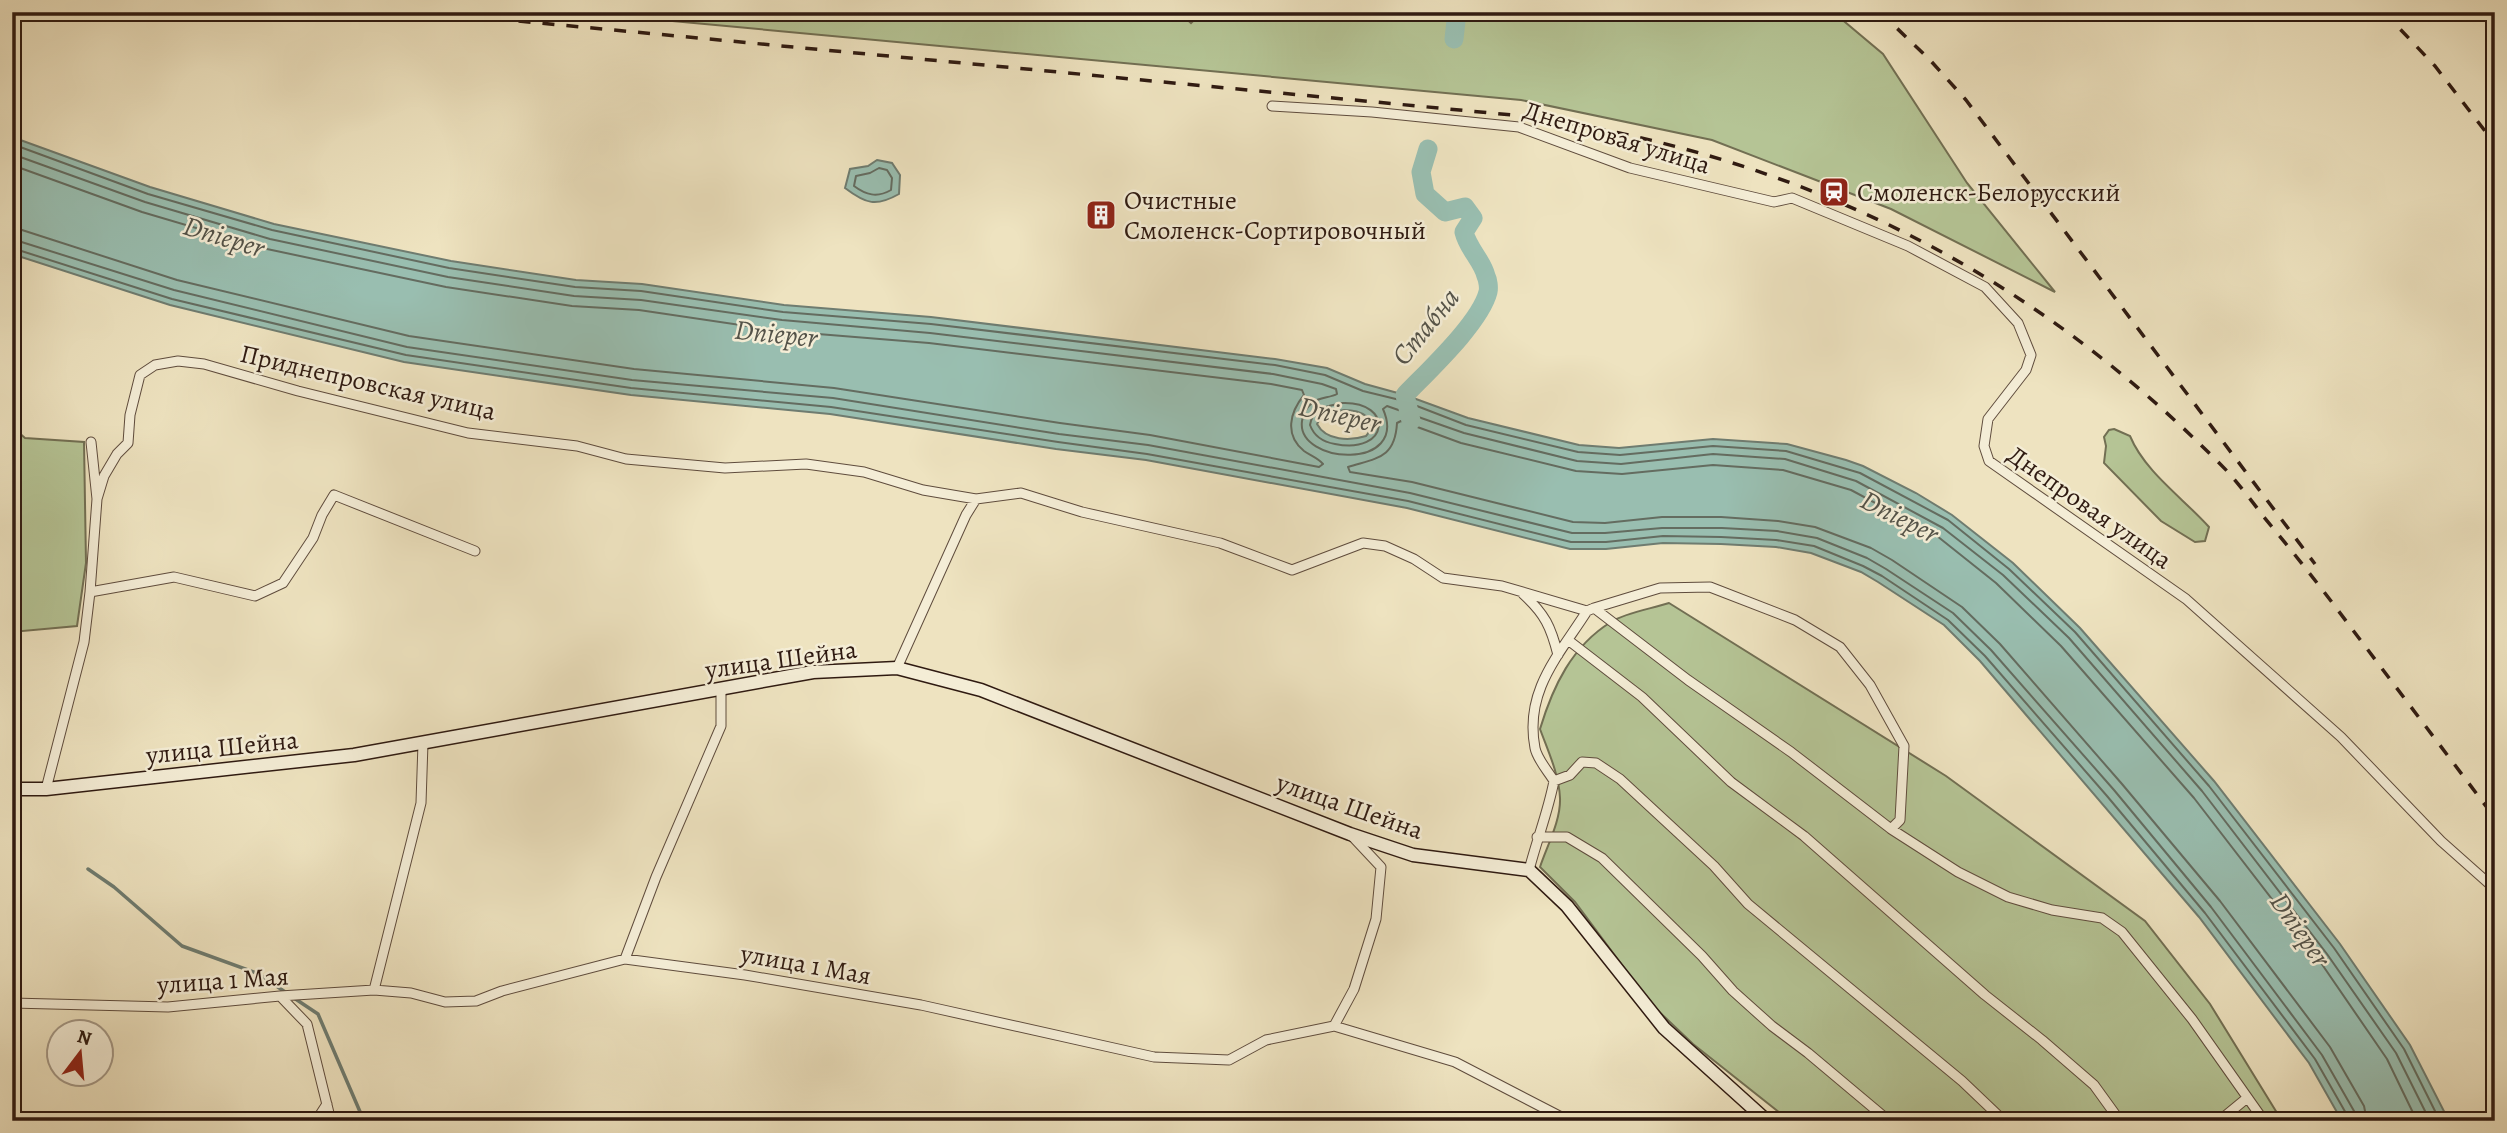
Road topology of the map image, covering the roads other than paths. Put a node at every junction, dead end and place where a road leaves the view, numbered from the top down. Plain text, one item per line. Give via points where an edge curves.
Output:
1 (1272, 106) dead end
2 (91, 442) dead end
3 (97, 499) junction
4 (976, 499) junction
5 (475, 551) dead end
6 (90, 592) junction
7 (1522, 593) junction
8 (1591, 609) junction
9 (1568, 640) junction
10 (1558, 655) junction
11 (897, 668) junction
12 (721, 688) junction
13 (423, 743) junction
14 (1554, 781) junction
15 (12, 789) edge
16 (46, 789) junction
17 (1891, 829) junction
18 (1350, 834) junction
19 (1537, 837) junction
20 (1529, 870) junction
21 (2495, 889) edge
22 (625, 959) junction
23 (374, 990) junction
24 (280, 996) junction
25 (12, 1003) edge
26 (1334, 1026) junction
27 (2247, 1098) junction
28 (327, 1104) junction
29 (317, 1121) edge
30 (331, 1121) edge
31 (1569, 1121) edge
32 (1767, 1121) edge
33 (1889, 1121) edge
34 (2004, 1121) edge
35 (2120, 1121) edge
36 (2219, 1121) edge
37 (2264, 1121) edge

1 - 21 street, Днепровая улица via 1519,127 1630,168 1774,202 1792,198 1908,246 1985,287 2018,323 2031,355 2026,370 1988,419 1984,446 1989,461 2186,599 2341,737 2441,841
2 - 3 street
3 - 4 street, Приднепровская улица via 104,476 128,443 140,375 155,365 178,361 468,433 577,446 626,459 725,468 806,464 864,472
3 - 6 street
4 - 7 street, Приднепровская улица via 1021,493 1082,512 1220,543 1292,570 1363,543 1414,559 1443,578
4 - 11 street
5 - 6 street via 334,495 283,583 255,596 174,577
6 - 16 street via 83,642
7 - 8 street, Приднепровская улица
7 - 10 street via 1542,611
8 - 9 street
8 - 17 street
8 - 17 street via 1660,588 1710,587 1796,620 1840,647 1870,685 1904,746 1900,820
9 - 10 street
9 - 35 street via 1642,697 1731,782 1804,836 2094,1085
10 - 14 street via 1534,701 1535,750
11 - 12 street, улица Шейна via 813,672
11 - 18 street, улица Шейна via 981,690
12 - 13 street, улица Шейна
12 - 22 street via 721,726
13 - 16 street, улица Шейна via 354,755
13 - 23 street via 421,803
14 - 19 street
14 - 34 street via 1570,775 1583,762 1596,763 1620,779 1748,904
15 - 16 street, улица Шейна
17 - 27 street via 1958,872 2008,897 2102,918 2122,932 2192,1019
18 - 20 street, улица Шейна via 1413,855
18 - 26 street via 1381,867 1376,919 1354,989
19 - 20 street
19 - 33 street via 1567,837 1602,858 1732,991
20 - 32 street via 1567,906 1664,1028
22 - 23 street, улица 1 Мая via 476,1001 445,1002
22 - 26 street, улица 1 Мая via 921,1005 1154,1057 1229,1060 1266,1040
23 - 24 street, улица 1 Мая
24 - 25 street, улица 1 Мая via 168,1007
24 - 28 street via 307,1024
26 - 31 street, улица 1 Мая via 1455,1062
27 - 36 street
27 - 37 street
28 - 29 street
28 - 30 street

